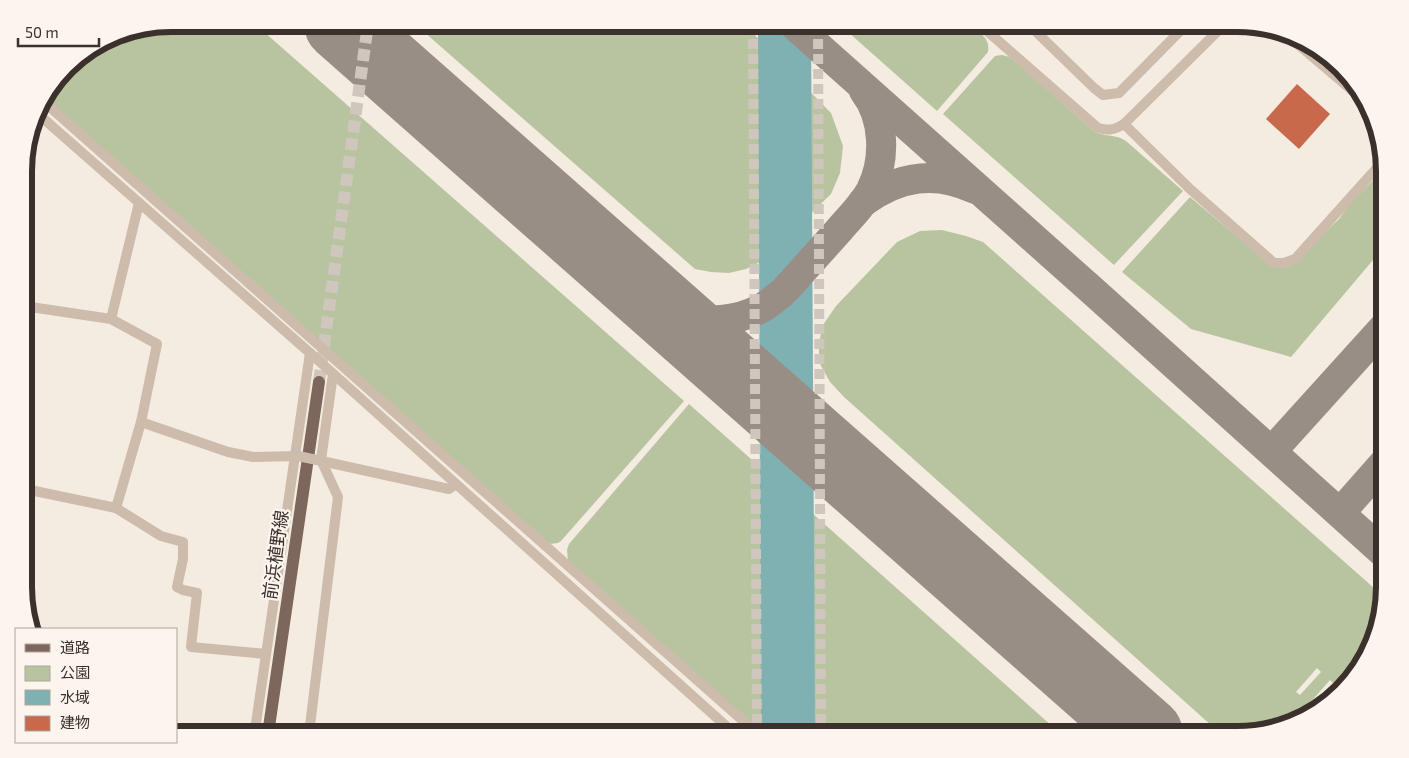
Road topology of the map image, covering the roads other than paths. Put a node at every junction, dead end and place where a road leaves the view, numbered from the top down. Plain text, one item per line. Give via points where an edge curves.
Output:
1 (988, 32) edge
2 (1036, 32) edge
3 (1179, 32) edge
4 (1216, 32) edge
5 (1305, 50) edge
6 (1348, 87) edge
7 (49, 106) edge
8 (43, 118) edge
9 (1124, 124) junction
10 (1376, 169) edge
11 (139, 203) junction
12 (33, 307) edge
13 (111, 319) junction
14 (310, 353) junction
15 (334, 374) junction
16 (319, 382) tunnel mouth
17 (141, 422) junction
18 (297, 456) junction
19 (319, 460) junction
20 (456, 484) junction
21 (33, 490) edge
22 (116, 508) junction
23 (266, 654) junction
24 (725, 725) edge
25 (748, 725) edge
26 (256, 726) edge
27 (269, 726) edge
28 (310, 726) edge

1 - 9 street via 1098,128 1114,130
2 - 3 street via 1103,94 1119,93
4 - 9 street
5 - 6 street
7 - 25 street
8 - 11 street
9 - 10 street via 1190,189 1279,264 1295,259
11 - 13 street
11 - 14 street
12 - 13 street
13 - 17 street via 157,344
14 - 15 street
14 - 18 street
15 - 19 street
15 - 20 street
16 - 27 main road, 前浜植野線
17 - 18 street via 228,452 253,457
17 - 22 street
18 - 19 street, bridge
18 - 23 street
19 - 20 street via 449,489
19 - 28 street via 338,497
20 - 24 street
21 - 22 street
22 - 23 street via 161,536 183,542 177,587 196,592 191,647
23 - 26 street

